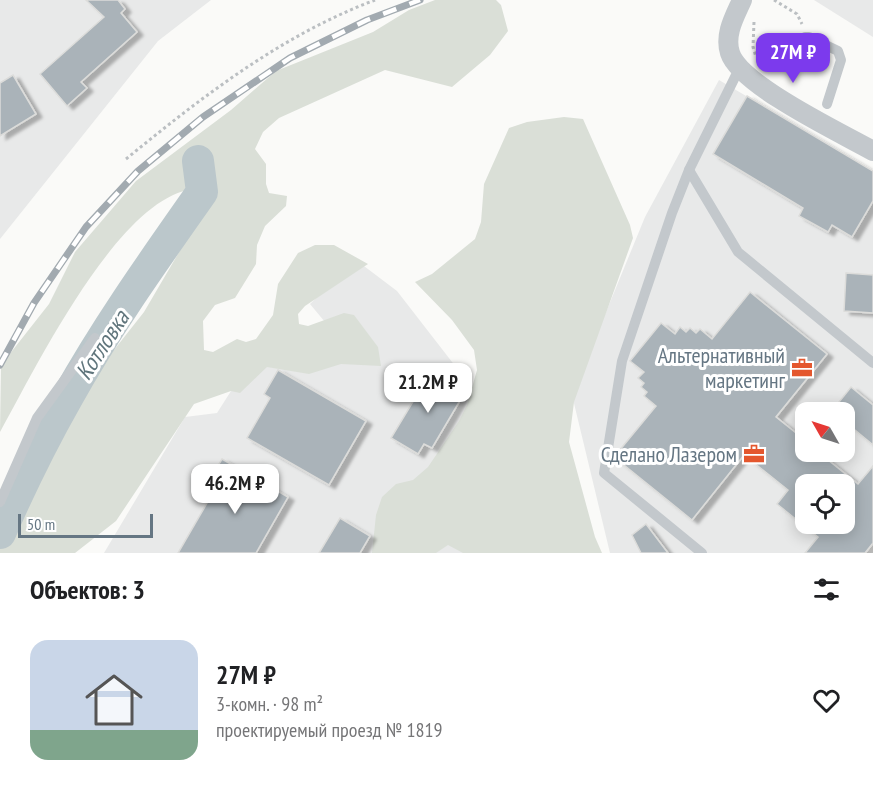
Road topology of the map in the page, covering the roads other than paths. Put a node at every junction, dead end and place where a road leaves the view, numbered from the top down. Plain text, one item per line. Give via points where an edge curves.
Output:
1 (742, 0) edge
2 (791, 65) dead end
3 (740, 69) junction
4 (826, 104) dead end
5 (873, 151) edge
6 (689, 170) junction
7 (95, 338) dead end
8 (873, 363) edge
9 (0, 502) edge
10 (702, 553) edge

1 - 3 street via 729,31 728,45
2 - 4 lane via 804,37 838,51 840,56
3 - 5 street via 775,96
3 - 6 lane
6 - 8 lane via 738,252
6 - 10 lane via 622,361 604,473
7 - 9 lane via 37,418

